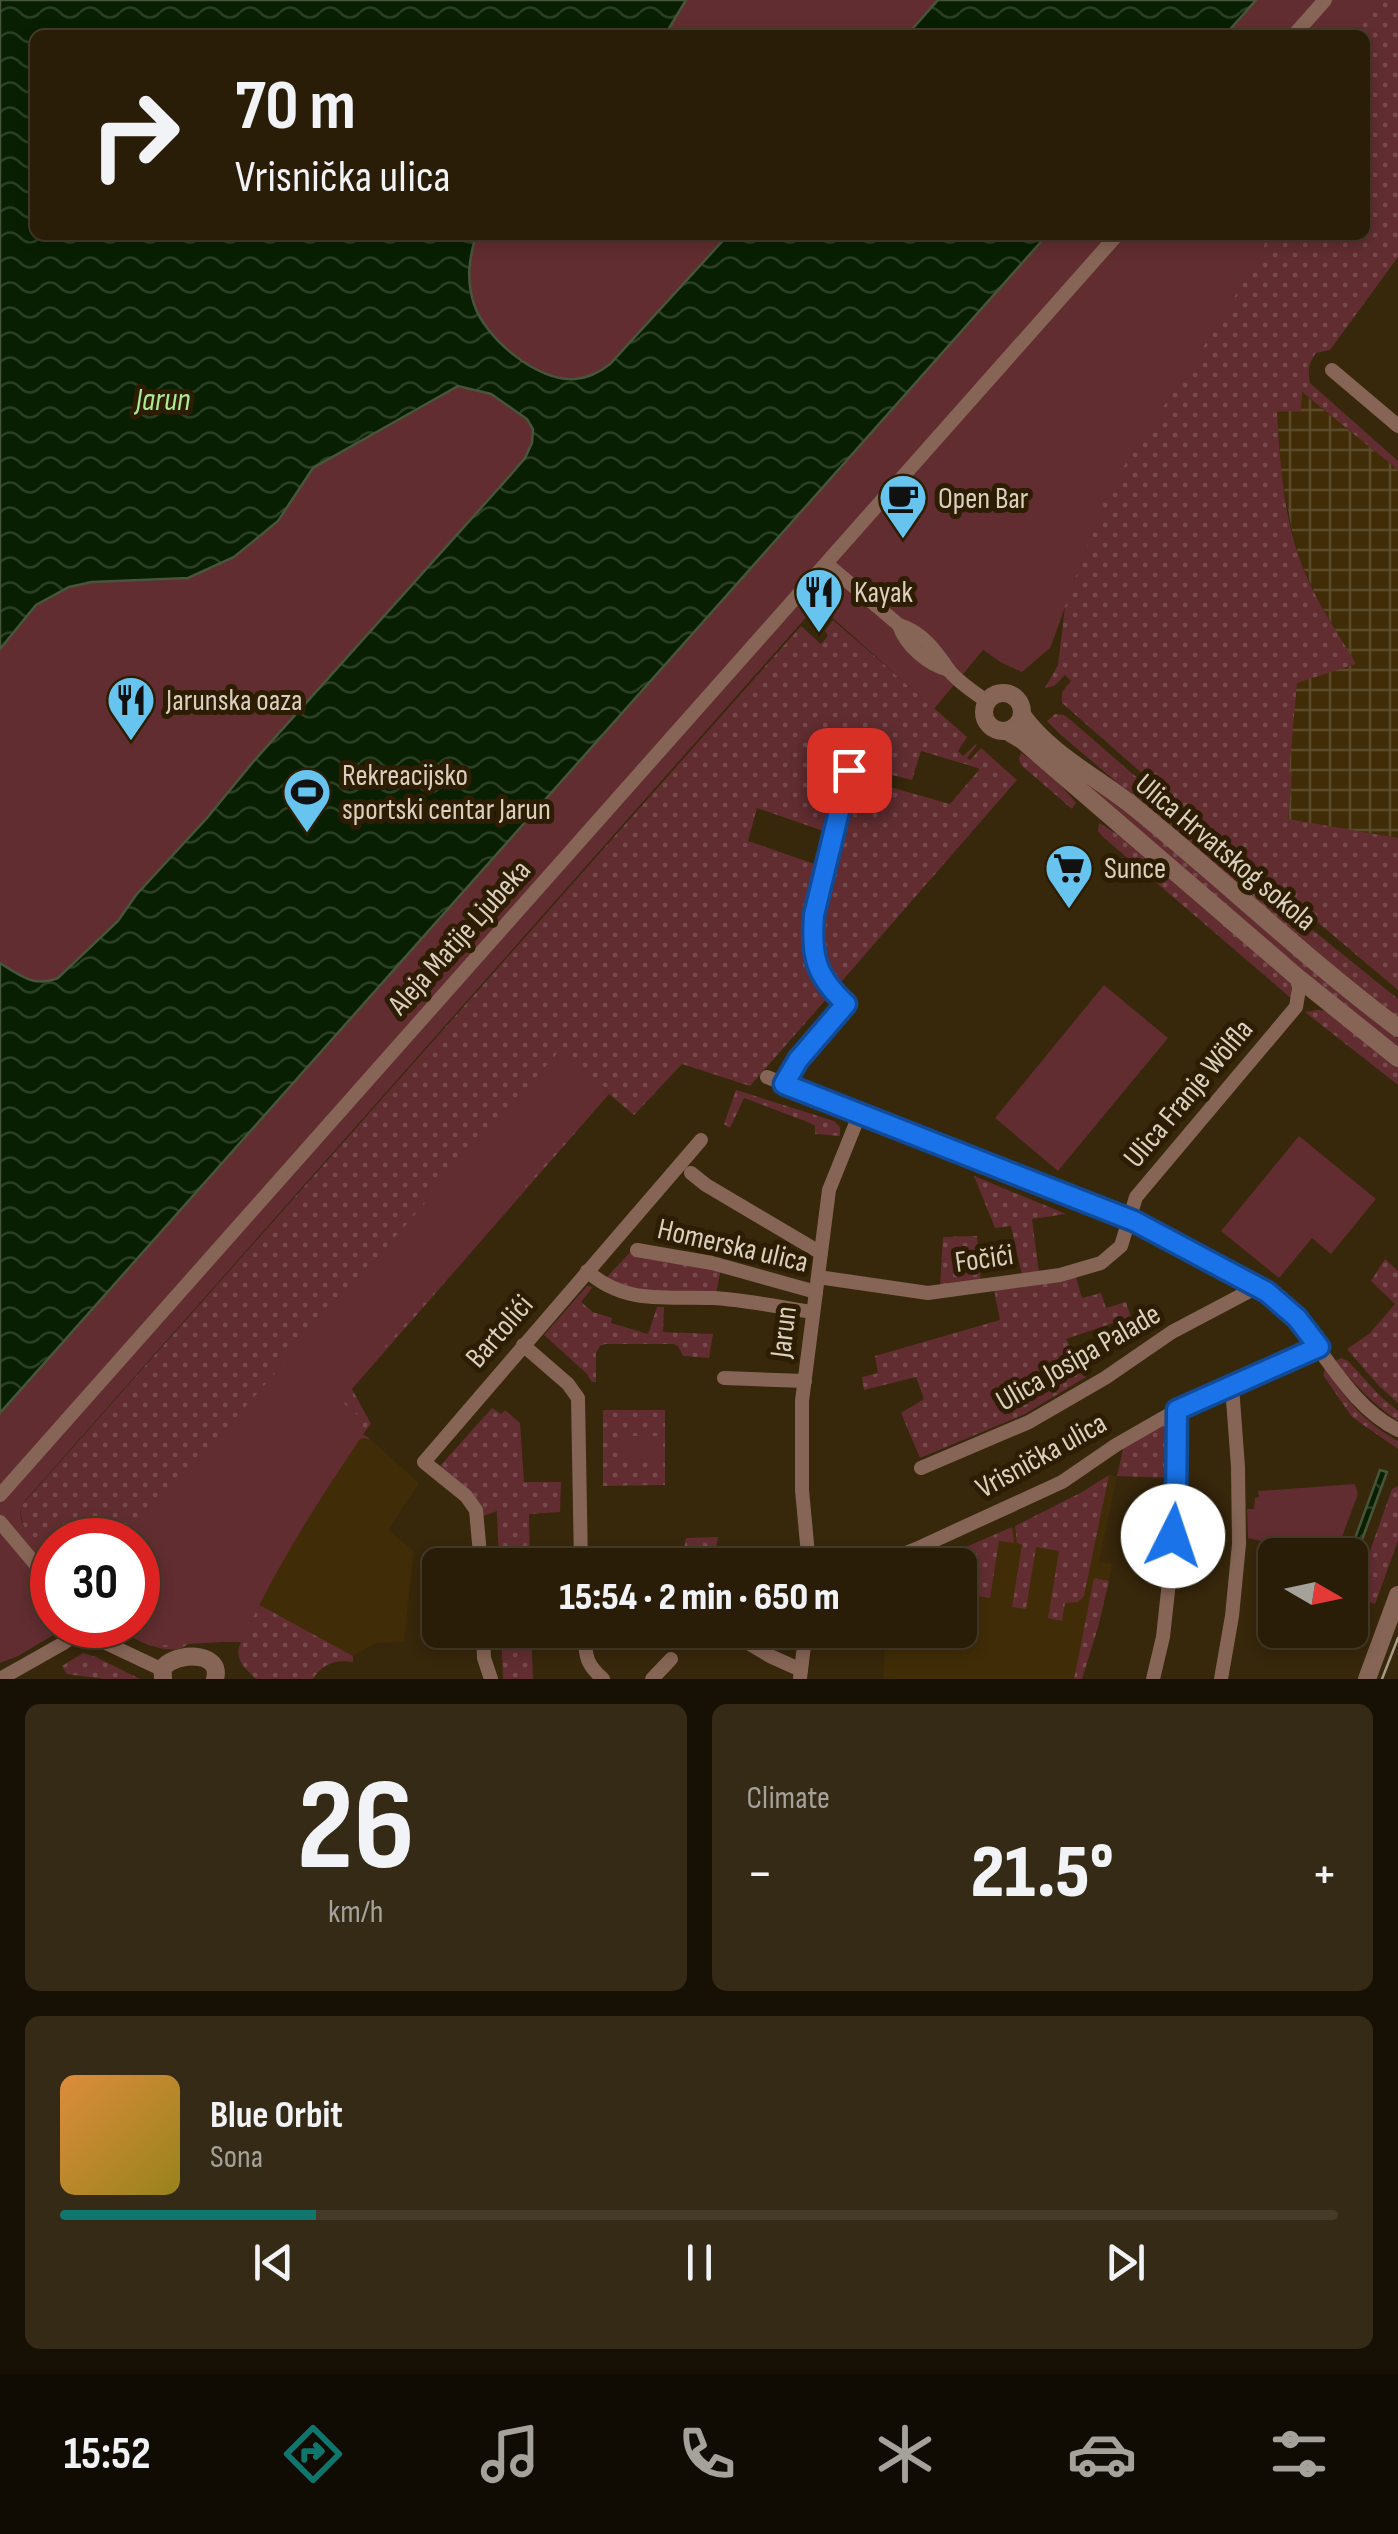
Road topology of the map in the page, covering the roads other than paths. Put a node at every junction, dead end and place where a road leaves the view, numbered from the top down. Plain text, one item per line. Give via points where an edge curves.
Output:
1 (1325, 0) edge
2 (1298, 30) edge
3 (1114, 240) edge
4 (1332, 370) dead end
5 (1398, 426) edge
6 (828, 564) junction
7 (987, 702) junction
8 (1022, 715) junction
9 (1006, 731) junction
10 (849, 770) dead end
11 (1297, 977) junction
12 (1326, 1001) junction
13 (1296, 1006) junction
14 (1398, 1028) edge
15 (1398, 1058) edge
16 (766, 1077) dead end
17 (784, 1084) junction
18 (860, 1113) junction
19 (701, 1140) dead end
20 (692, 1173) dead end
21 (1129, 1218) junction
22 (637, 1250) dead end
23 (822, 1253) junction
24 (587, 1271) junction
25 (817, 1285) junction
26 (1259, 1286) junction
27 (814, 1312) junction
28 (523, 1345) junction
29 (1319, 1347) junction
30 (724, 1378) dead end
31 (805, 1381) junction
32 (1232, 1386) junction
33 (1177, 1410) junction
34 (1398, 1430) edge
35 (921, 1468) dead end
36 (0, 1495) edge
37 (0, 1522) edge
38 (479, 1548) edge
39 (582, 1548) edge
40 (807, 1548) edge
41 (918, 1548) edge
42 (30, 1556) edge
43 (1398, 1595) edge
44 (55, 1648) edge
45 (115, 1648) edge
46 (484, 1648) edge
47 (585, 1648) edge
48 (756, 1648) edge
49 (804, 1648) edge
50 (671, 1659) dead end
51 (163, 1674) edge
52 (800, 1674) edge
53 (0, 1679) edge
54 (216, 1679) edge
55 (491, 1679) edge
56 (603, 1679) edge
57 (652, 1679) edge
58 (1152, 1679) edge
59 (1221, 1679) edge
60 (1367, 1679) edge

1 - 2 street
3 - 6 street, Aleja Matije Ljubeka
4 - 5 street
6 - 7 street via 940,654
6 - 36 street, Aleja Matije Ljubeka
7 - 8 street via 1007,692 1021,704
7 - 9 street via 988,723
8 - 9 street
8 - 14 street, Ulica Hrvatskog sokola
9 - 11 street, Ulica Hrvatskog sokola
10 - 17 street via 812,933 817,970 846,1004
11 - 12 street, Ulica Hrvatskog sokola
11 - 13 street
12 - 13 street
12 - 15 street, Ulica Hrvatskog sokola
13 - 21 street, Ulica Franje Wölfla via 1136,1197
16 - 17 street
17 - 18 street
18 - 21 street
18 - 23 street, Jarun via 828,1190
19 - 24 street, Bartolići
20 - 23 street
21 - 25 street, Fočići via 1112,1256 1060,1275 928,1293
21 - 26 street
22 - 25 street, Homerska ulica
23 - 25 street, Jarun
24 - 27 street via 602,1285 650,1299 715,1298
24 - 28 street, Bartolići
25 - 27 street, Jarun
26 - 29 street
26 - 35 street, Ulica Josipa Palade via 1029,1422
27 - 31 street, Jarun
28 - 38 street, Bartolići via 424,1462 476,1510
28 - 39 street via 578,1398
29 - 32 street, Vrisnička ulica
29 - 34 street via 1361,1403
30 - 31 street
31 - 40 street, Jarun
32 - 33 street, Vrisnička ulica
32 - 59 street via 1239,1544
33 - 41 street, Vrisnička ulica via 1062,1482
33 - 58 street via 1176,1508 1163,1638
37 - 42 street
43 - 60 street
44 - 53 street
45 - 51 street
46 - 55 street
47 - 56 street via 589,1666
48 - 52 street
49 - 52 street
50 - 57 street
51 - 54 street via 179,1660 207,1658 218,1670

